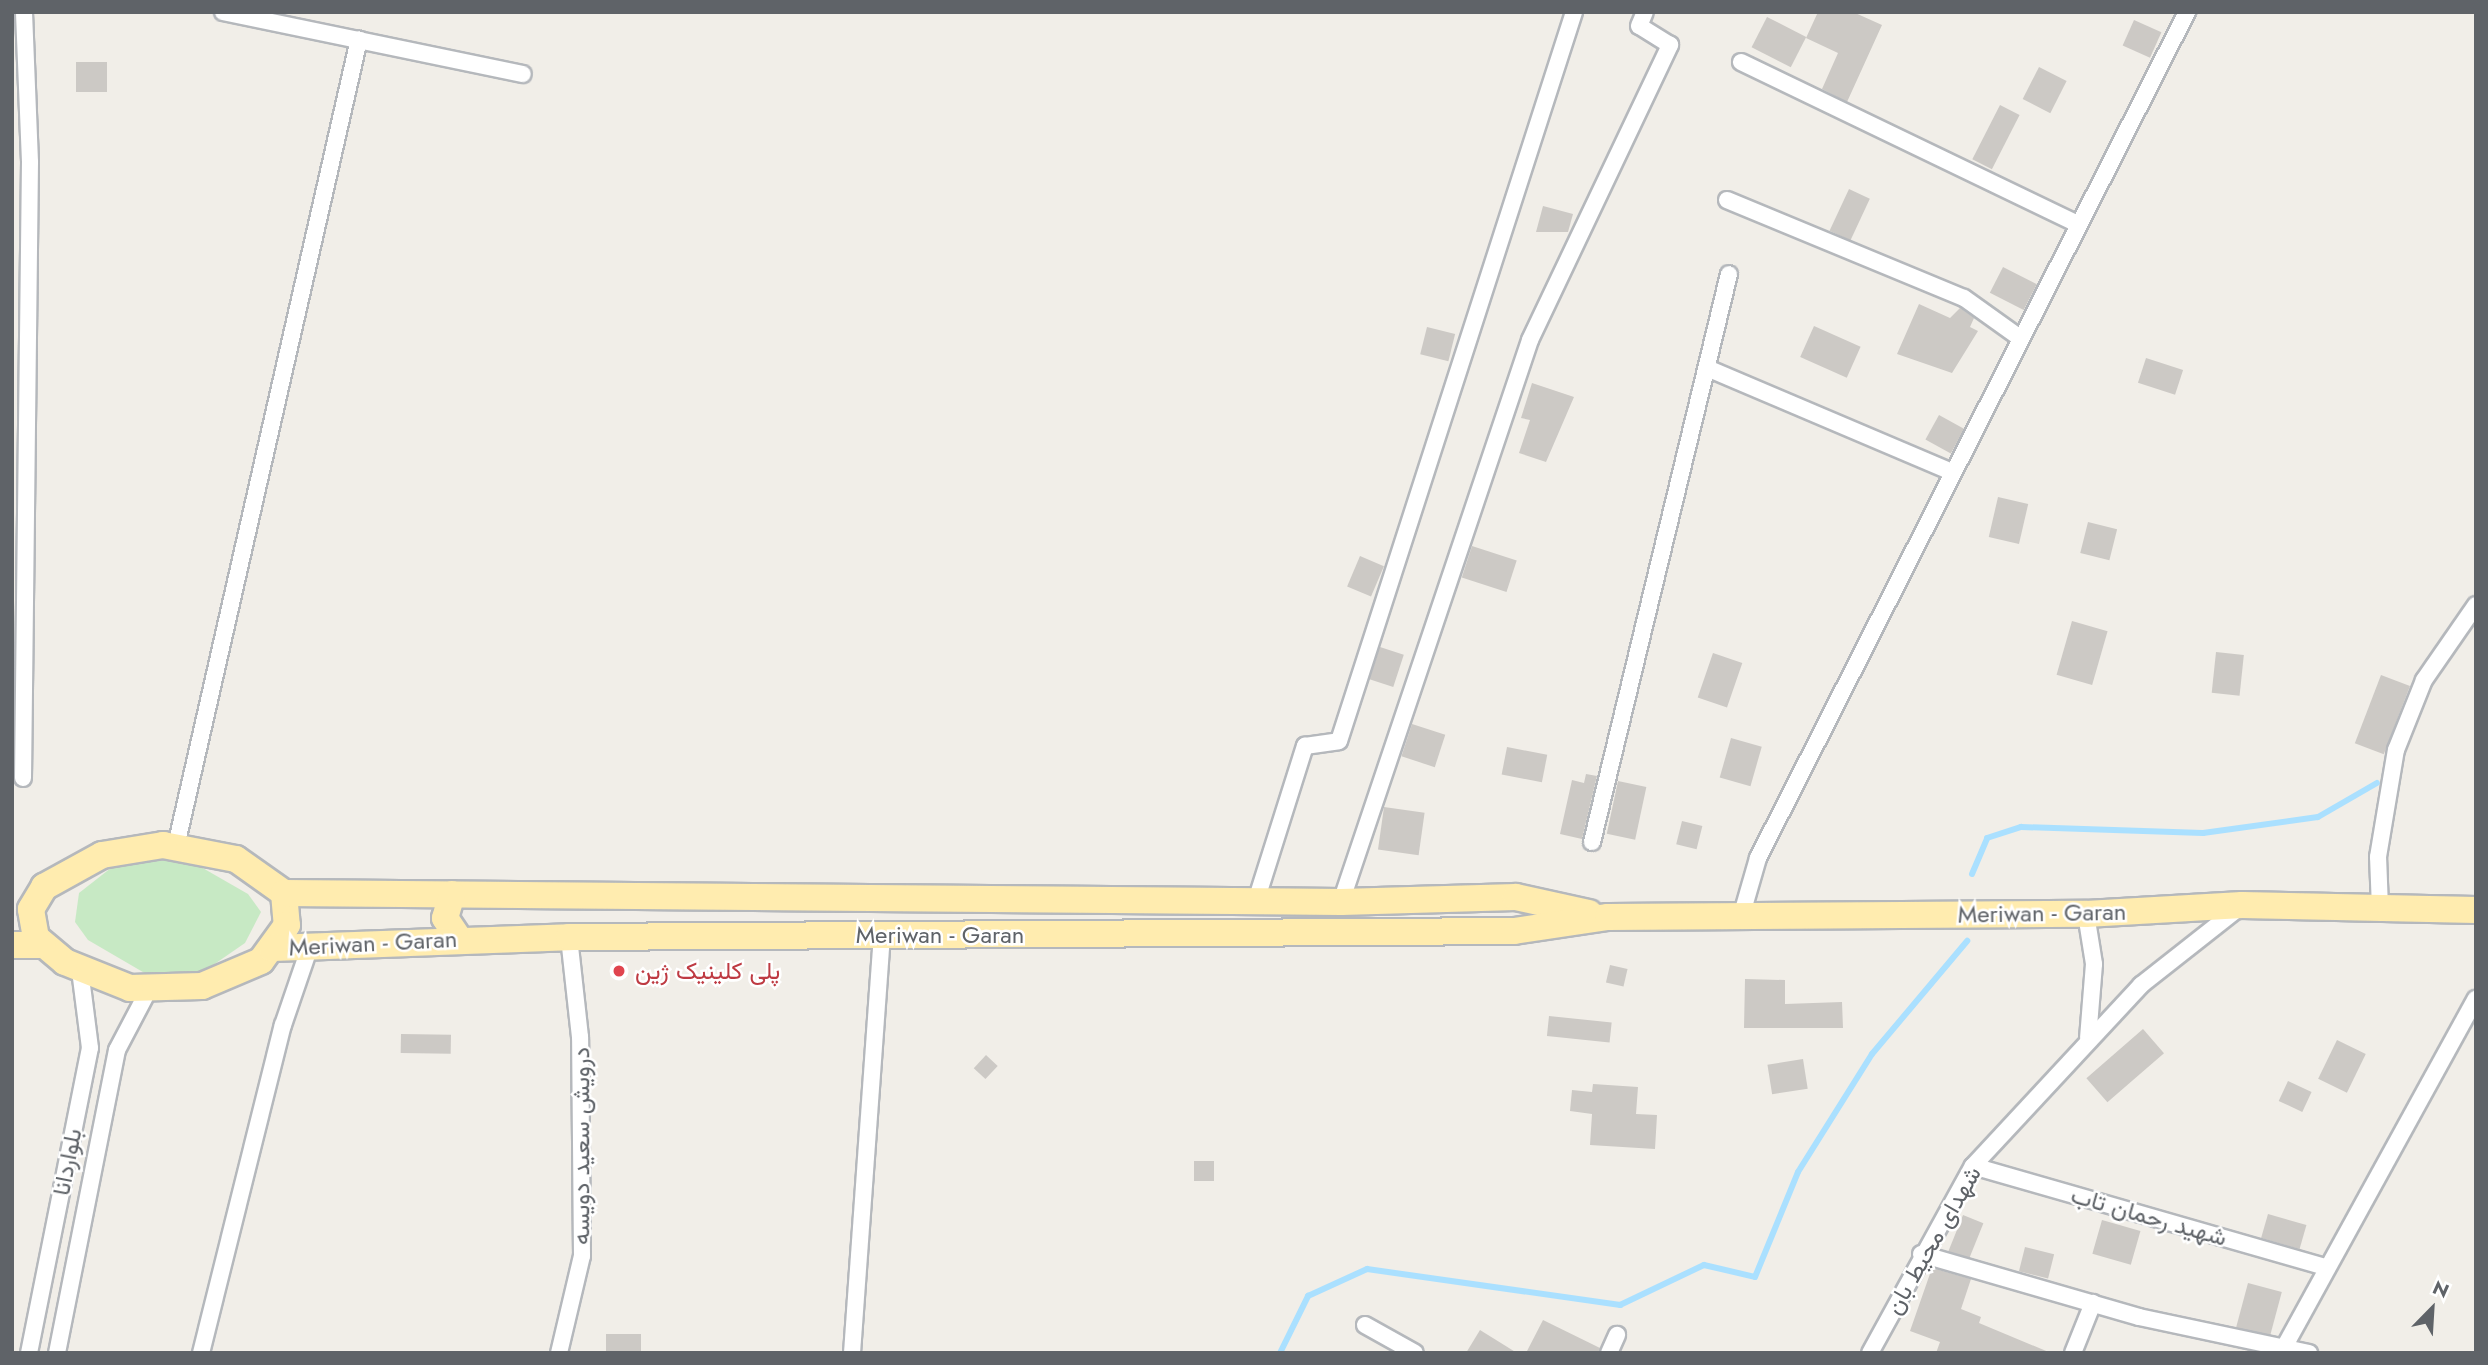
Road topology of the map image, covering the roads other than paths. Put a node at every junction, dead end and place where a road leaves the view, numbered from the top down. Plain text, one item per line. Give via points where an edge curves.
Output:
1 (23, 12) edge
2 (223, 12) edge
3 (1574, 12) edge
4 (1645, 12) edge
5 (2187, 12) edge
6 (286, 18) edge
7 (359, 39) junction
8 (1741, 62) dead end
9 (523, 74) dead end
10 (30, 162) junction
11 (12, 163) edge
12 (1727, 200) dead end
13 (2077, 223) junction
14 (1728, 274) dead end
15 (2020, 338) junction
16 (1707, 368) junction
17 (1952, 472) junction
18 (2476, 604) edge
19 (23, 778) dead end
20 (1592, 842) dead end
21 (176, 846) junction
22 (40, 892) junction
23 (12, 893) edge
24 (284, 893) junction
25 (452, 894) junction
26 (1256, 901) junction
27 (1341, 902) junction
28 (2242, 905) junction
29 (2380, 908) junction
30 (2476, 910) edge
31 (2086, 914) junction
32 (1608, 917) junction
33 (1741, 917) junction
34 (882, 935) junction
35 (569, 937) junction
36 (459, 939) junction
37 (12, 945) edge
38 (43, 946) junction
39 (310, 946) junction
40 (272, 948) junction
41 (80, 970) junction
42 (149, 989) junction
43 (2476, 999) edge
44 (2088, 1038) junction
45 (1973, 1166) junction
46 (1920, 1254) junction
47 (2325, 1266) junction
48 (2093, 1303) junction
49 (1365, 1325) dead end
50 (1617, 1335) dead end
51 (2282, 1351) edge
52 (29, 1353) edge
53 (57, 1353) edge
54 (201, 1353) edge
55 (559, 1353) edge
56 (852, 1353) edge
57 (1415, 1353) edge
58 (1609, 1353) edge
59 (1870, 1353) edge
60 (2073, 1353) edge
61 (2309, 1353) edge

1 - 10 street
2 - 6 street
3 - 26 street via 1339,741 1304,746
4 - 27 street via 1639,26 1670,45 1530,340
5 - 13 street
6 - 7 street
7 - 9 street
7 - 21 street
8 - 13 street
10 - 11 street
10 - 19 street
12 - 15 street via 1975,303
13 - 15 street
14 - 16 street
15 - 17 street
16 - 17 street
16 - 20 street
17 - 33 street via 1758,858
18 - 29 street via 2424,680 2396,750 2378,857
21 - 22 main road via 102,855
21 - 24 main road via 236,859
22 - 23 main road
22 - 38 main road via 30,919
24 - 25 main road, Meriwan - Garan
24 - 40 main road via 289,918
25 - 26 main road, Meriwan - Garan
25 - 36 main road via 445,918
26 - 27 main road, Meriwan - Garan
27 - 32 main road, Meriwan - Garan via 1516,897
28 - 29 main road, Meriwan - Garan
28 - 31 main road, Meriwan - Garan
28 - 44 street, شهدای محیط بان via 2141,985
29 - 30 main road, Meriwan - Garan
31 - 33 main road, Meriwan - Garan
31 - 44 street via 2094,964
32 - 33 main road, Meriwan - Garan
32 - 34 main road, Meriwan - Garan via 1514,931
34 - 35 main road, Meriwan - Garan
34 - 56 street
35 - 36 main road, Meriwan - Garan
35 - 55 street, درویش سعید دویسه via 580,1037 582,1256
36 - 39 main road, Meriwan - Garan
37 - 38 main road
38 - 41 main road
39 - 40 main road, Meriwan - Garan
39 - 54 street via 283,1025
40 - 42 main road via 237,976
41 - 42 main road
41 - 52 street, بلواردانا via 90,1048
42 - 53 street, بلواردانا via 117,1050
43 - 47 street
44 - 45 street, شهدای محیط بان
45 - 46 street, شهدای محیط بان
45 - 47 street, شهید رحمان تاب
46 - 48 street
46 - 59 street, شهدای محیط بان
47 - 51 street
48 - 51 street
48 - 60 street
49 - 57 street
50 - 58 street
51 - 61 street

